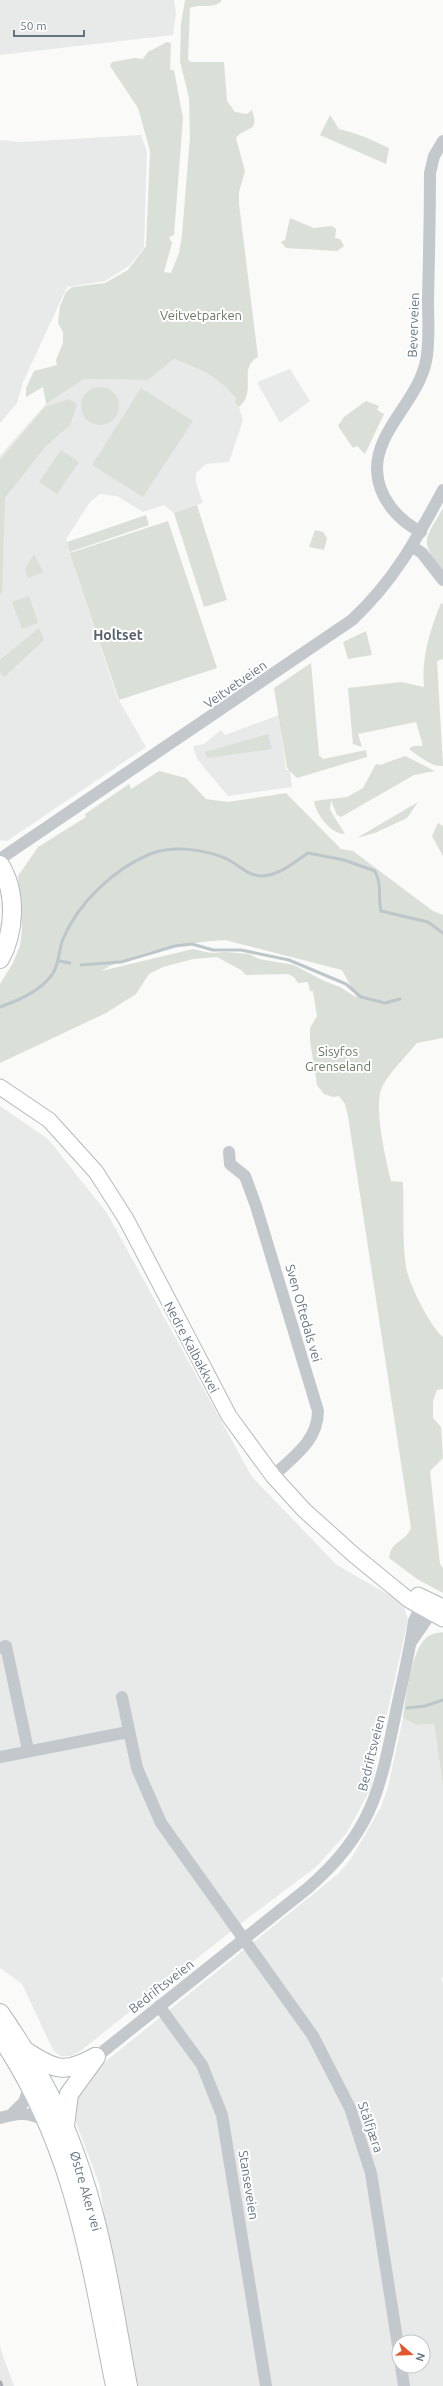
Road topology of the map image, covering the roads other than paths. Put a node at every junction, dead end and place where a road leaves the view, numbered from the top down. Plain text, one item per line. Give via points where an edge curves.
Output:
1 (443, 141) edge
2 (443, 490) edge
3 (421, 532) junction
4 (413, 547) junction
5 (443, 580) edge
6 (0, 859) edge
7 (0, 865) edge
8 (0, 890) edge
9 (11, 909) junction
10 (0, 959) edge
11 (0, 1086) edge
12 (6, 1095) edge
13 (229, 1152) dead end
14 (273, 1476) junction
15 (434, 1609) edge
16 (3, 1647) edge
17 (122, 1697) dead end
18 (128, 1732) junction
19 (28, 1750) junction
20 (0, 1757) edge
21 (244, 1939) junction
22 (159, 2006) junction
23 (0, 2013) edge
24 (0, 2036) edge
25 (26, 2051) junction
26 (96, 2057) junction
27 (30, 2085) junction
28 (13, 2113) junction
29 (0, 2118) edge
30 (48, 2122) junction
31 (65, 2127) junction
32 (396, 2334) edge
33 (402, 2374) edge
34 (115, 2386) edge
35 (128, 2386) edge
36 (266, 2386) edge
37 (404, 2386) edge

1 - 3 street, Beverveien via 434,156 430,173 426,361 414,393 383,442 377,464 380,486 389,504 403,520
2 - 3 street, Veitvetveien
3 - 4 street, Veitvetveien
4 - 5 street via 422,553
4 - 6 street, Veitvetveien via 382,590 336,632
7 - 9 highway via 10,891
8 - 9 highway
9 - 10 highway via 11,930
11 - 12 main road, Nedre Kalbakkvei
12 - 14 main road, Nedre Kalbakkvei via 49,1120 96,1172 126,1219 229,1416
13 - 14 street, Sven Oftedals vei via 230,1164 245,1176 268,1240 318,1412 318,1423 313,1436
14 - 15 main road, Nedre Kalbakkvei via 320,1525 354,1555 392,1583 403,1595
15 - 21 street, Bedriftsveien via 414,1621 381,1781 358,1832 338,1860 320,1878
16 - 19 street
17 - 18 street
18 - 19 street
18 - 21 street via 137,1768 161,1823
19 - 20 street
21 - 22 street, Bedriftsveien
21 - 32 street, Stålfjæra via 317,2043 334,2073 356,2124 371,2172
22 - 26 street, Bedriftsveien
22 - 36 street, Stanseveien via 202,2065 222,2115
23 - 25 highway, Østre Aker vei
24 - 27 highway, Østre Aker vei
25 - 26 highway via 62,2069 78,2067
25 - 31 highway, Østre Aker vei
26 - 31 highway via 69,2094
27 - 28 street via 24,2102
27 - 30 highway, Østre Aker vei
28 - 29 street
28 - 30 street via 32,2114
30 - 34 highway, Østre Aker vei via 80,2215
31 - 35 highway, Østre Aker vei via 81,2170 96,2224
33 - 37 street

